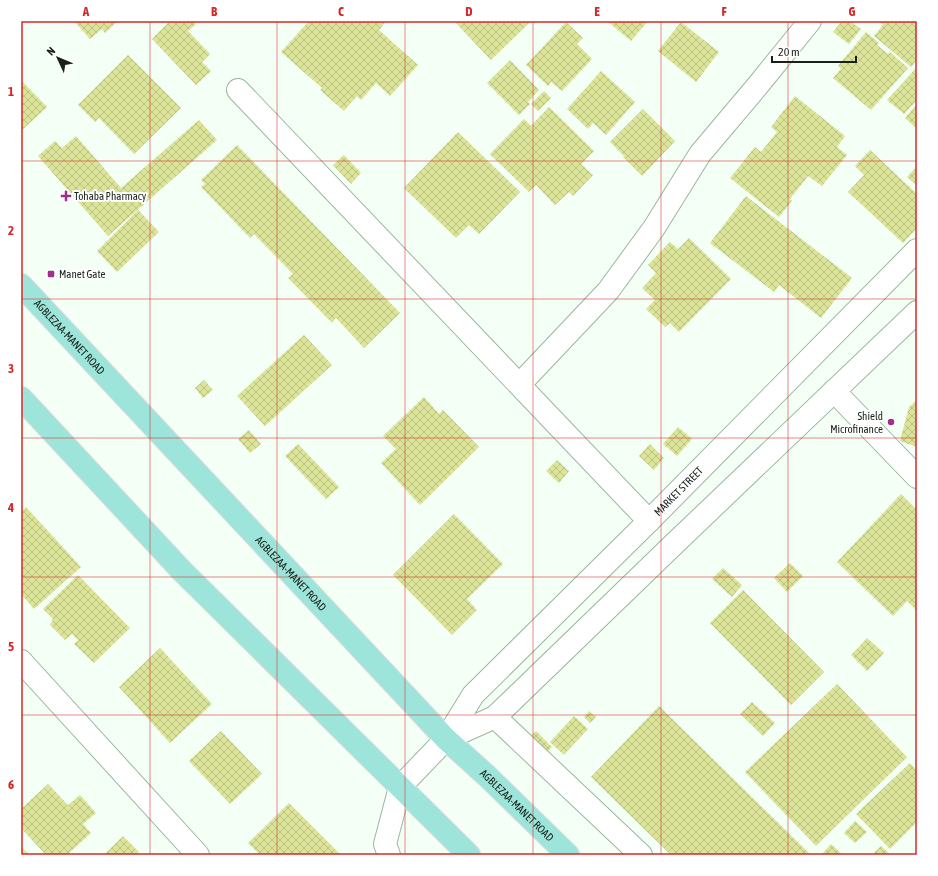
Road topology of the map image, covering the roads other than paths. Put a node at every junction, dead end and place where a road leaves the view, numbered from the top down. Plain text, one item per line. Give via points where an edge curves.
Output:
1 (810, 21) edge
2 (238, 90) dead end
3 (917, 250) edge
4 (21, 285) edge
5 (917, 312) edge
6 (520, 384) junction
7 (834, 391) junction
8 (21, 398) edge
9 (917, 477) edge
10 (649, 521) junction
11 (21, 661) edge
12 (495, 717) junction
13 (446, 738) junction
14 (400, 787) junction
15 (198, 855) edge
16 (389, 855) edge
17 (469, 855) edge
18 (568, 855) edge
19 (641, 855) edge

1 - 6 street via 700,154 654,228 608,291
2 - 6 street
3 - 10 street, MARKET STREET
4 - 13 main road, AGBLEZAA-MANET ROAD
5 - 7 street, MARKET STREET
6 - 10 street
7 - 9 street
7 - 12 street, MARKET STREET
8 - 14 main road via 182,571
10 - 13 street, MARKET STREET via 473,695
11 - 15 street
12 - 13 street, MARKET STREET
12 - 19 street
13 - 14 street, MARKET STREET
13 - 18 main road, AGBLEZAA-MANET ROAD
14 - 16 street via 385,844
14 - 17 main road

